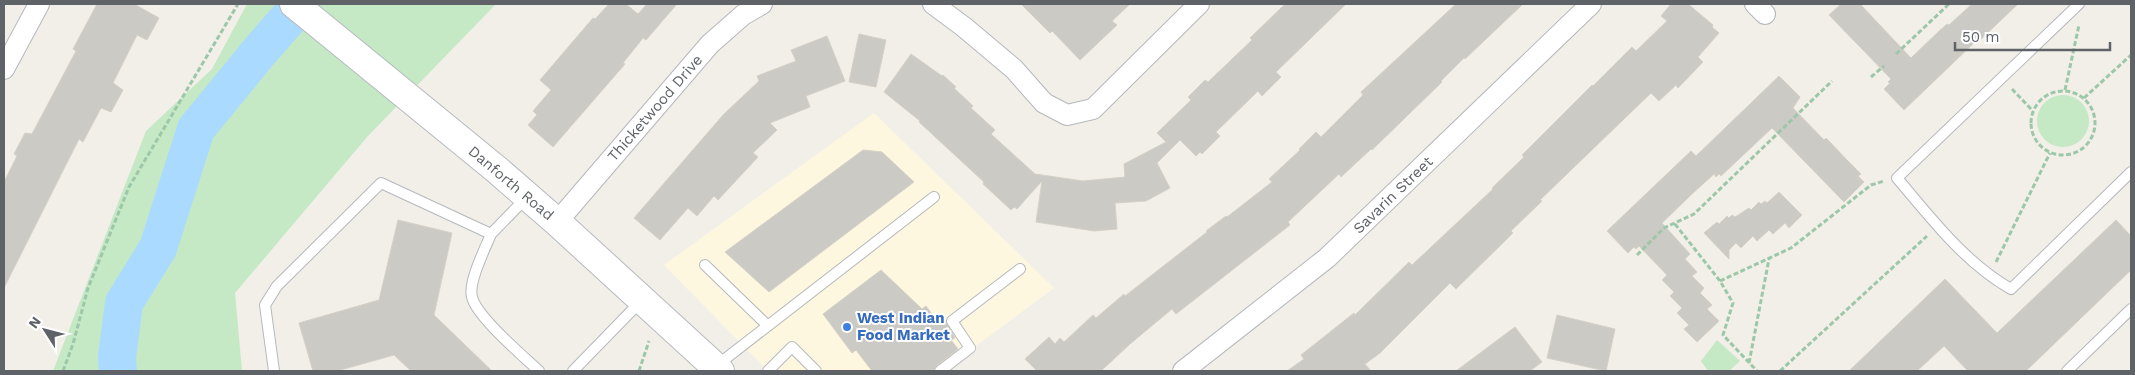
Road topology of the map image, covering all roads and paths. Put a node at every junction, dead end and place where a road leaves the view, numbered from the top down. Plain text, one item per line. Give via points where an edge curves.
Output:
1 (39, 4) edge
2 (238, 4) edge
3 (294, 4) edge
4 (762, 4) edge
5 (933, 4) edge
6 (1199, 4) edge
7 (1591, 4) edge
8 (1949, 4) edge
9 (2079, 4) edge
10 (2080, 19) dead end
11 (1896, 54) dead end
12 (2131, 55) edge
13 (1884, 66) dead end
14 (4, 68) edge
15 (1871, 77) dead end
16 (2001, 78) junction
17 (1832, 81) dead end
18 (2066, 90) junction
19 (2084, 98) junction
20 (2032, 110) junction
21 (2050, 153) junction
22 (2131, 172) edge
23 (1897, 178) junction
24 (528, 196) junction
25 (934, 197) dead end
26 (557, 222) junction
27 (1675, 224) junction
28 (1938, 226) junction
29 (491, 234) junction
30 (1637, 255) dead end
31 (1769, 258) junction
32 (705, 265) dead end
33 (1020, 269) dead end
34 (1989, 276) junction
35 (1720, 281) junction
36 (643, 299) junction
37 (2131, 309) edge
38 (768, 326) junction
39 (650, 341) dead end
40 (1749, 363) junction
41 (718, 369) edge
42 (62, 371) edge
43 (274, 371) edge
44 (539, 371) edge
45 (573, 371) edge
46 (639, 371) edge
47 (768, 371) edge
48 (816, 371) edge
49 (940, 371) edge
50 (1183, 371) edge
51 (1756, 371) edge
52 (1780, 371) edge
53 (2067, 371) edge

1 - 14 street
2 - 42 path via 129,187 88,288 74,344
3 - 24 main road, Danforth Road
4 - 26 street, Thicketwood Drive via 710,44
5 - 6 street via 1014,69 1044,102 1067,115 1093,109
7 - 50 street, Savarin Street via 1327,258
8 - 11 path
9 - 16 lane
10 - 18 path
12 - 19 path
13 - 15 path
16 - 20 path
16 - 23 lane
17 - 27 path via 1694,214
18 - 19 path
18 - 20 path via 2045,96
19 - 21 path via 2095,118 2095,130 2090,140 2073,154 2061,156
20 - 21 path via 2033,136
21 - 34 path
22 - 34 lane via 2012,289
23 - 28 lane
23 - 31 path via 1871,185 1792,248
24 - 26 main road, Danforth Road
24 - 29 lane
25 - 38 lane
26 - 36 main road, Danforth Road
27 - 30 path via 1664,228
27 - 35 path
28 - 34 lane
28 - 52 path
29 - 43 lane via 381,183 277,286 266,305
29 - 44 lane via 474,278 471,296 482,315
31 - 35 path
31 - 40 path
32 - 38 lane
33 - 49 lane via 952,322 970,348
35 - 40 path via 1733,303 1722,335
36 - 41 main road, Danforth Road
36 - 45 lane
37 - 53 lane
38 - 41 lane
39 - 46 path
40 - 51 path
47 - 48 lane via 792,347

